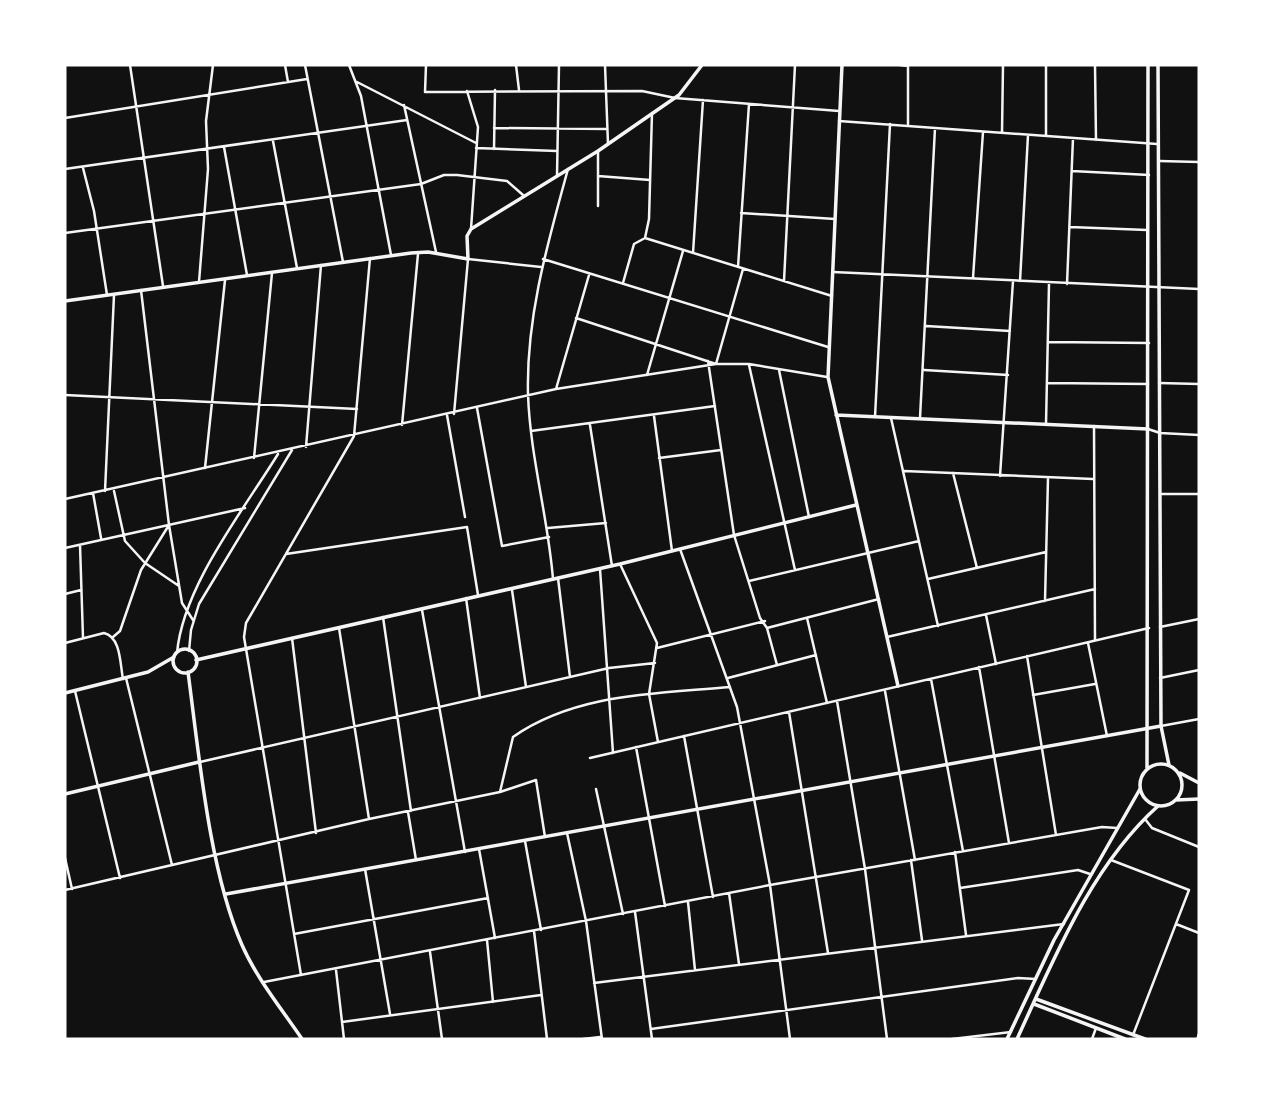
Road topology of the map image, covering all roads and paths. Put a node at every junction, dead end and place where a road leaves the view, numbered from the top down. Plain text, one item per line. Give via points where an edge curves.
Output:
1 (130, 65) edge
2 (213, 65) edge
3 (285, 65) edge
4 (305, 65) edge
5 (349, 65) edge
6 (426, 65) edge
7 (516, 65) edge
8 (559, 65) edge
9 (605, 65) edge
10 (702, 65) edge
11 (794, 65) edge
12 (842, 65) edge
13 (900, 65) edge
14 (908, 65) edge
15 (1003, 65) edge
16 (1046, 65) edge
17 (1095, 65) edge
18 (1148, 65) edge
19 (1158, 65) edge
20 (307, 79) junction
21 (288, 82) junction
22 (357, 82) junction
23 (467, 90) junction
24 (495, 90) junction
25 (519, 90) junction
26 (558, 90) junction
27 (606, 90) junction
28 (209, 96) junction
29 (675, 98) junction
30 (704, 100) junction
31 (749, 104) junction
32 (404, 105) junction
33 (135, 107) junction
34 (792, 108) junction
35 (839, 111) junction
36 (652, 112) junction
37 (65, 118) edge
38 (407, 120) junction
39 (839, 121) junction
40 (890, 124) junction
41 (908, 126) junction
42 (558, 127) junction
43 (367, 128) junction
44 (494, 128) junction
45 (607, 128) junction
46 (935, 128) junction
47 (984, 132) junction
48 (1002, 133) junction
49 (318, 135) junction
50 (1028, 135) junction
51 (1046, 136) junction
52 (1073, 138) junction
53 (1096, 140) junction
54 (274, 141) junction
55 (476, 144) junction
56 (608, 144) junction
57 (1149, 144) junction
58 (1158, 145) junction
59 (224, 147) junction
60 (207, 149) junction
61 (476, 149) junction
62 (494, 150) junction
63 (598, 150) junction
64 (557, 151) junction
65 (143, 158) junction
66 (65, 161) edge
67 (1159, 161) junction
68 (1199, 162) edge
69 (83, 167) junction
70 (66, 169) edge
71 (568, 169) junction
72 (1072, 171) junction
73 (557, 176) junction
74 (598, 176) junction
75 (1149, 176) junction
76 (474, 178) junction
77 (650, 180) junction
78 (421, 184) junction
79 (378, 189) junction
80 (330, 194) junction
81 (524, 197) junction
82 (285, 201) junction
83 (598, 206) dead end
84 (235, 208) junction
85 (741, 213) junction
86 (205, 214) junction
87 (787, 216) junction
88 (835, 219) junction
89 (153, 221) junction
90 (1070, 227) junction
91 (97, 228) junction
92 (471, 229) junction
93 (1149, 230) junction
94 (65, 233) edge
95 (645, 238) junction
96 (683, 250) junction
97 (436, 252) junction
98 (418, 253) junction
99 (693, 253) junction
100 (391, 256) junction
101 (370, 258) junction
102 (468, 258) junction
103 (543, 259) junction
104 (343, 262) junction
105 (321, 265) junction
106 (541, 267) junction
107 (297, 268) junction
108 (741, 268) junction
109 (272, 272) junction
110 (833, 272) junction
111 (589, 274) junction
112 (247, 275) junction
113 (882, 275) junction
114 (928, 277) junction
115 (225, 278) junction
116 (973, 279) junction
117 (784, 281) junction
118 (1013, 281) junction
119 (1020, 281) junction
120 (200, 282) junction
121 (1049, 283) junction
122 (623, 284) junction
123 (1068, 284) junction
124 (163, 287) junction
125 (1150, 288) junction
126 (1160, 288) junction
127 (1199, 289) edge
128 (141, 290) junction
129 (114, 294) junction
130 (107, 295) junction
131 (832, 296) junction
132 (671, 299) junction
133 (65, 301) edge
134 (731, 317) junction
135 (576, 318) junction
136 (925, 326) junction
137 (1010, 331) junction
138 (1048, 342) junction
139 (1149, 343) junction
140 (657, 345) junction
141 (828, 347) junction
142 (709, 363) junction
143 (716, 364) junction
144 (749, 364) junction
145 (779, 369) junction
146 (923, 370) junction
147 (647, 375) junction
148 (1008, 376) junction
149 (828, 377) junction
150 (1047, 383) junction
151 (1159, 383) junction
152 (1148, 384) junction
153 (1199, 384) edge
154 (556, 389) junction
155 (65, 395) edge
156 (528, 396) junction
157 (109, 397) junction
158 (154, 400) junction
159 (212, 401) junction
160 (259, 403) junction
161 (309, 406) junction
162 (715, 406) junction
163 (477, 408) junction
164 (357, 409) junction
165 (454, 414) junction
166 (447, 415) junction
167 (836, 415) junction
168 (654, 416) junction
169 (874, 417) junction
170 (891, 418) junction
171 (920, 419) junction
172 (1005, 422) junction
173 (1046, 424) junction
174 (402, 425) junction
175 (590, 425) junction
176 (1094, 426) junction
177 (1148, 429) junction
178 (531, 431) junction
179 (1160, 433) junction
180 (1199, 435) edge
181 (355, 436) junction
182 (306, 447) junction
183 (292, 450) junction
184 (721, 450) junction
185 (278, 454) junction
186 (254, 458) junction
187 (659, 458) junction
188 (205, 468) junction
189 (904, 471) junction
190 (953, 473) junction
191 (999, 476) junction
192 (163, 478) junction
193 (1048, 478) junction
194 (1094, 479) junction
195 (114, 489) junction
196 (105, 491) junction
197 (93, 494) junction
198 (1160, 494) junction
199 (1199, 494) edge
200 (65, 499) edge
201 (856, 505) junction
202 (245, 508) junction
203 (465, 517) dead end
204 (809, 517) junction
205 (606, 523) junction
206 (785, 523) junction
207 (169, 525) junction
208 (548, 528) junction
209 (734, 535) junction
210 (122, 536) junction
211 (549, 537) junction
212 (102, 540) junction
213 (919, 541) junction
214 (80, 545) junction
215 (65, 548) edge
216 (680, 548) junction
217 (672, 551) junction
218 (1046, 552) junction
219 (869, 553) junction
220 (286, 554) junction
221 (145, 563) junction
222 (620, 564) junction
223 (612, 566) junction
224 (977, 568) junction
225 (600, 569) junction
226 (795, 570) junction
227 (558, 578) junction
228 (553, 579) junction
229 (928, 579) junction
230 (748, 581) junction
231 (179, 586) junction
232 (511, 589) junction
233 (1095, 589) junction
234 (81, 590) junction
235 (65, 594) edge
236 (478, 595) junction
237 (466, 598) junction
238 (879, 599) junction
239 (1045, 601) junction
240 (422, 608) junction
241 (185, 611) junction
242 (986, 614) junction
243 (383, 616) junction
244 (807, 618) junction
245 (1199, 619) edge
246 (193, 620) junction
247 (765, 621) junction
248 (938, 626) junction
249 (339, 627) junction
250 (1160, 627) junction
251 (767, 628) junction
252 (1149, 628) junction
253 (710, 635) junction
254 (113, 637) junction
255 (83, 638) junction
256 (292, 638) junction
257 (887, 638) junction
258 (1095, 640) junction
259 (1087, 642) junction
260 (65, 643) edge
261 (657, 648) junction
262 (246, 650) junction
263 (189, 651) junction
264 (175, 655) junction
265 (816, 655) junction
266 (1027, 656) junction
267 (196, 660) junction
268 (655, 663) junction
269 (996, 664) junction
270 (777, 665) junction
271 (979, 667) junction
272 (608, 668) junction
273 (1199, 670) edge
274 (188, 672) junction
275 (570, 677) junction
276 (125, 678) junction
277 (727, 678) junction
278 (931, 678) junction
279 (1160, 678) junction
280 (1096, 683) junction
281 (898, 686) junction
282 (526, 687) junction
283 (730, 688) junction
284 (885, 689) junction
285 (75, 691) junction
286 (65, 693) edge
287 (649, 694) junction
288 (1033, 695) junction
289 (480, 698) junction
290 (610, 699) junction
291 (836, 701) junction
292 (827, 703) junction
293 (440, 707) junction
294 (789, 712) junction
295 (398, 717) junction
296 (1199, 719) edge
297 (740, 723) junction
298 (355, 726) junction
299 (1161, 726) junction
300 (1149, 728) junction
301 (684, 736) junction
302 (1107, 736) junction
303 (304, 738) junction
304 (658, 742) junction
305 (262, 747) junction
306 (636, 747) junction
307 (1042, 747) junction
308 (613, 752) junction
309 (994, 756) junction
310 (590, 758) dead end
311 (200, 762) junction
312 (947, 764) junction
313 (1169, 765) junction
314 (1147, 768) junction
315 (1177, 771) junction
316 (151, 773) junction
317 (899, 773) junction
318 (849, 782) junction
319 (1199, 783) edge
320 (98, 786) junction
321 (596, 789) dead end
322 (1139, 789) junction
323 (802, 791) junction
324 (500, 792) junction
325 (65, 794) edge
326 (754, 799) junction
327 (1199, 799) edge
328 (1176, 800) junction
329 (456, 802) junction
330 (1158, 806) junction
331 (697, 810) junction
332 (410, 811) junction
333 (649, 818) junction
334 (369, 819) junction
335 (1144, 819) junction
336 (604, 826) junction
337 (1117, 828) junction
338 (316, 833) junction
339 (568, 833) junction
340 (1056, 835) junction
341 (545, 837) junction
342 (525, 841) junction
343 (278, 842) junction
344 (1009, 843) junction
345 (1199, 847) edge
346 (479, 849) junction
347 (963, 851) junction
348 (464, 852) junction
349 (955, 852) junction
350 (217, 855) junction
351 (65, 858) edge
352 (1110, 859) junction
353 (416, 860) junction
354 (913, 860) junction
355 (172, 866) junction
356 (365, 869) junction
357 (865, 869) junction
358 (1090, 874) junction
359 (817, 877) junction
360 (120, 878) junction
361 (285, 884) junction
362 (770, 885) junction
363 (960, 888) junction
364 (72, 889) junction
365 (65, 890) edge
366 (729, 893) junction
367 (226, 894) junction
368 (713, 897) junction
369 (488, 898) junction
370 (688, 902) junction
371 (665, 906) junction
372 (635, 912) junction
373 (623, 914) junction
374 (374, 919) junction
375 (586, 921) junction
376 (1064, 924) junction
377 (1176, 924) junction
378 (541, 930) junction
379 (534, 932) junction
380 (1199, 933) edge
381 (294, 934) junction
382 (966, 935) junction
383 (495, 938) junction
384 (487, 940) junction
385 (922, 940) junction
386 (875, 946) junction
387 (430, 951) junction
388 (828, 953) junction
389 (780, 959) junction
390 (381, 960) junction
391 (739, 964) junction
392 (335, 968) junction
393 (695, 970) junction
394 (301, 975) junction
395 (644, 977) junction
396 (1036, 979) junction
397 (262, 982) junction
398 (594, 983) junction
399 (541, 995) junction
400 (882, 996) junction
401 (1035, 1001) junction
402 (493, 1002) junction
403 (438, 1009) junction
404 (787, 1010) junction
405 (390, 1016) junction
406 (342, 1022) junction
407 (1096, 1028) junction
408 (651, 1029) junction
409 (1011, 1032) junction
410 (1133, 1035) junction
411 (601, 1038) edge
412 (302, 1039) edge
413 (344, 1039) edge
414 (442, 1039) edge
415 (547, 1039) edge
416 (583, 1039) edge
417 (652, 1039) edge
418 (790, 1039) edge
419 (887, 1039) edge
420 (951, 1039) edge
421 (1007, 1039) edge
422 (1017, 1039) edge
423 (1092, 1039) edge
424 (1125, 1039) edge
425 (1145, 1039) edge

1 - 33 street
2 - 28 street
3 - 21 street
4 - 20 street
5 - 22 street
6 - 23 street via 425,92
7 - 25 street
8 - 26 street
9 - 27 street
10 - 29 street
11 - 34 street
12 - 35 street
13 - 14 street
14 - 41 street
15 - 48 street
16 - 51 street
17 - 53 street
18 - 57 street
19 - 58 street
20 - 21 street
20 - 49 street
21 - 28 street
22 - 32 street
22 - 43 street
23 - 24 street
23 - 55 street via 478,127
24 - 25 street
24 - 44 street
25 - 26 street
26 - 27 street
26 - 42 street
27 - 29 street
27 - 45 street
28 - 33 street
28 - 60 street
29 - 30 street
29 - 36 street
30 - 31 street
30 - 99 street
31 - 34 street
31 - 85 street
32 - 38 street
32 - 55 street
33 - 37 street
33 - 65 street
34 - 35 street
34 - 87 street
35 - 39 street
36 - 56 street
36 - 77 street
38 - 43 street
38 - 78 street
39 - 40 street
39 - 88 street
40 - 41 street
40 - 113 street
41 - 46 street
42 - 44 street
42 - 45 street
42 - 64 street
43 - 49 street
43 - 79 street
44 - 62 street
45 - 56 street
46 - 47 street
46 - 114 street
47 - 48 street
47 - 116 street
48 - 50 street
49 - 54 street
49 - 80 street
50 - 51 street
50 - 119 street
51 - 52 street
52 - 53 street
52 - 72 street
53 - 57 street
54 - 59 street
54 - 82 street
55 - 61 street
56 - 63 street
57 - 58 street
57 - 75 street
58 - 67 street
59 - 60 street
59 - 84 street
60 - 65 street
60 - 86 street
61 - 62 street
61 - 76 street
62 - 64 street
63 - 71 street
63 - 74 street
64 - 73 street
65 - 69 street
65 - 89 street
66 - 70 street
67 - 68 street
67 - 126 street
69 - 70 street
69 - 91 street
71 - 73 street
71 - 103 street
72 - 75 street
72 - 90 street
73 - 81 street
74 - 77 street
74 - 83 street
75 - 93 street
76 - 78 street via 444,174
76 - 81 street via 507,181
76 - 92 street
77 - 95 street
78 - 79 street
78 - 97 street
79 - 80 street
79 - 100 street
80 - 82 street
80 - 104 street
81 - 92 street
82 - 84 street
82 - 107 street
84 - 86 street
84 - 112 street
85 - 87 street
85 - 108 street
86 - 89 street
86 - 120 street
87 - 88 street
87 - 117 street
88 - 110 street
89 - 91 street
89 - 124 street
90 - 93 street
90 - 123 street
91 - 94 street
91 - 130 street
92 - 102 street
93 - 125 street
95 - 96 street
95 - 122 street via 634,244
96 - 99 street
96 - 132 street
97 - 98 street
97 - 102 street
98 - 100 street
98 - 174 street
99 - 108 street
100 - 101 street
101 - 104 street
101 - 164 street
102 - 106 street
102 - 165 street
103 - 106 street
103 - 111 street
104 - 105 street
105 - 107 street
105 - 161 street
106 - 156 street via 528,357
107 - 109 street
108 - 117 street
108 - 134 street
109 - 112 street
109 - 160 street
110 - 113 street
110 - 131 street
111 - 122 street
111 - 135 street
112 - 115 street
113 - 114 street
113 - 169 street
114 - 116 street
114 - 136 street
115 - 120 street
115 - 159 street
116 - 118 street
117 - 131 street
118 - 119 street
118 - 137 street
119 - 121 street
120 - 124 street
121 - 123 street
121 - 138 street
122 - 132 street
123 - 125 street
124 - 128 street
125 - 126 street
125 - 139 street
126 - 127 street
126 - 151 street
128 - 129 street
128 - 158 street
129 - 130 street
129 - 157 street
130 - 133 street
131 - 141 street
132 - 134 street
132 - 140 street
134 - 141 street
134 - 143 street
135 - 140 street
135 - 154 street
136 - 137 street
136 - 146 street
137 - 148 street
138 - 139 street
138 - 150 street
139 - 152 street
140 - 142 street
140 - 147 street
141 - 149 street
142 - 143 street
142 - 147 street
142 - 162 street
143 - 144 street
144 - 145 street
144 - 206 street
145 - 149 street
145 - 204 street
146 - 148 street
146 - 171 street
147 - 154 street
148 - 172 street
149 - 167 street
150 - 152 street
150 - 173 street
151 - 153 street
151 - 179 street
152 - 177 street
154 - 156 street
155 - 157 street
156 - 163 street
156 - 178 street
157 - 158 street
157 - 196 street
158 - 159 street
158 - 192 street
159 - 160 street
159 - 188 street
160 - 161 street
160 - 186 street
161 - 164 street
161 - 182 street
162 - 168 street
162 - 184 street
163 - 165 street
163 - 211 street via 502,546
164 - 181 street
165 - 166 street
166 - 174 street
166 - 203 street
167 - 169 street
167 - 201 street
168 - 175 street
168 - 187 street
169 - 170 street
170 - 171 street
170 - 189 street
171 - 172 street
172 - 173 street
172 - 191 street
173 - 176 street
174 - 181 street
175 - 178 street
175 - 205 street
176 - 177 street
176 - 194 street
177 - 179 street
177 - 252 street
178 - 208 street
179 - 180 street
179 - 198 street
181 - 182 street
181 - 220 street
182 - 183 street
183 - 185 street
183 - 246 street
184 - 187 street
184 - 209 street
185 - 186 street
185 - 202 street
186 - 188 street
187 - 217 street
188 - 192 street
189 - 190 street
189 - 213 street
190 - 191 street
190 - 224 street
191 - 193 street
192 - 195 street
192 - 207 street
193 - 194 street
193 - 218 street
194 - 233 street
195 - 196 street
195 - 210 street
196 - 197 street
197 - 200 street
197 - 212 street
198 - 199 street
198 - 250 street
201 - 204 street
201 - 219 street
202 - 207 street
202 - 241 street
204 - 206 street
205 - 208 street
205 - 223 street
206 - 209 street
206 - 226 street
207 - 210 street
207 - 221 street
207 - 231 street
208 - 211 street
209 - 216 street
209 - 230 street
210 - 212 street
210 - 221 street
211 - 228 street
212 - 214 street
213 - 219 street
213 - 229 street
214 - 215 street
214 - 234 street
216 - 217 street
216 - 253 street
217 - 222 street
218 - 224 street
218 - 239 street
219 - 226 street
219 - 238 street
220 - 236 street via 467,527
220 - 262 street via 246,623
221 - 231 street
221 - 254 street via 120,631
222 - 223 street
222 - 261 street
223 - 225 street
224 - 229 street
225 - 227 street
225 - 272 street
226 - 230 street
227 - 228 street
227 - 275 street
228 - 232 street
229 - 248 street
230 - 247 street
231 - 241 street
232 - 236 street
232 - 282 street
233 - 239 street
233 - 258 street
234 - 235 street
234 - 255 street
236 - 237 street
237 - 240 street
237 - 289 street
238 - 244 street
238 - 257 street
239 - 242 street
240 - 243 street
240 - 293 street
241 - 246 street
241 - 264 street
242 - 248 street
242 - 269 street
243 - 249 street
243 - 295 street
244 - 251 street
244 - 265 street
245 - 250 street
246 - 263 street
247 - 251 street
247 - 253 street
248 - 257 street
249 - 256 street
249 - 298 street
250 - 279 street
251 - 270 street
252 - 258 street
252 - 300 street
253 - 261 street
253 - 277 street
254 - 255 street via 104,633
254 - 276 street
255 - 260 street
256 - 262 street
256 - 303 street
257 - 281 street
258 - 259 street
259 - 266 street
259 - 280 street
261 - 268 street
262 - 267 street
262 - 305 street
263 - 264 street
263 - 267 street
264 - 274 street via 177,670
264 - 276 street via 155,670
265 - 270 street
265 - 292 street
266 - 269 street
266 - 288 street
267 - 274 street
268 - 272 street
268 - 287 street
269 - 271 street
270 - 277 street
271 - 278 street
271 - 309 street
272 - 275 street
272 - 290 street
273 - 279 street
274 - 311 street
275 - 282 street
276 - 285 street
276 - 316 street
277 - 283 street
278 - 281 street
278 - 312 street
279 - 299 street
280 - 288 street
280 - 302 street
281 - 284 street
282 - 289 street
283 - 287 street
283 - 297 street
284 - 291 street
284 - 317 street
285 - 286 street
285 - 320 street
287 - 290 street
287 - 304 street
288 - 307 street
289 - 293 street
290 - 308 street
290 - 324 street via 535,722 513,737
291 - 292 street
291 - 318 street
292 - 294 street
293 - 295 street
293 - 329 street
294 - 297 street
294 - 323 street
295 - 298 street
295 - 332 street
296 - 299 street
297 - 301 street
297 - 326 street
298 - 303 street
298 - 334 street
299 - 300 street
299 - 313 street
300 - 302 street
300 - 314 street
301 - 304 street
301 - 331 street
302 - 307 street
303 - 305 street
303 - 338 street
304 - 306 street
305 - 311 street
305 - 343 street
306 - 308 street
306 - 333 street
307 - 309 street
307 - 340 street
308 - 310 street
309 - 312 street
309 - 344 street
311 - 316 street
311 - 350 street
312 - 317 street
312 - 347 street
313 - 314 street
313 - 315 street
314 - 322 street
315 - 319 street
315 - 328 street via 1182,783
316 - 320 street
316 - 355 street
317 - 318 street
317 - 354 street
318 - 323 street
318 - 357 street
320 - 325 street
320 - 360 street
321 - 336 street
322 - 330 street via 1146,801
322 - 337 street
323 - 326 street
323 - 359 street
324 - 329 street
324 - 341 street via 536,780
326 - 331 street
326 - 362 street
327 - 328 street
328 - 330 street
329 - 332 street
329 - 348 street
330 - 335 street
331 - 333 street
331 - 368 street
332 - 334 street
332 - 353 street
333 - 336 street
333 - 371 street
334 - 338 street
335 - 345 street via 1152,828
335 - 352 street
336 - 339 street
336 - 373 street
337 - 340 street
337 - 358 street
338 - 343 street
339 - 341 street
339 - 375 street
340 - 344 street
341 - 342 street
342 - 346 street
342 - 378 street
343 - 350 street
343 - 361 street
344 - 347 street
346 - 348 street
346 - 369 street
347 - 349 street
348 - 353 street
349 - 354 street
349 - 363 street
350 - 355 street
350 - 367 street
351 - 364 street
352 - 377 street via 1189,890
352 - 401 street
353 - 356 street
354 - 357 street
354 - 385 street
355 - 360 street
356 - 361 street
356 - 374 street
357 - 359 street
357 - 386 street
358 - 363 street via 1078,870
358 - 376 street
359 - 362 street
359 - 388 street
360 - 364 street
361 - 367 street
361 - 381 street
362 - 366 street
362 - 389 street
363 - 382 street
364 - 365 street
366 - 368 street
366 - 391 street
367 - 397 street via 241,942
368 - 370 street
369 - 374 street
369 - 383 street
370 - 371 street
370 - 393 street
371 - 372 street
372 - 373 street
372 - 395 street
373 - 375 street
374 - 381 street
374 - 390 street
375 - 378 street
375 - 398 street
376 - 382 street
376 - 396 street
377 - 380 street
377 - 410 street
378 - 379 street
379 - 383 street
379 - 399 street
381 - 394 street
382 - 385 street
383 - 384 street
384 - 387 street
384 - 402 street
385 - 386 street
386 - 388 street
386 - 400 street
387 - 390 street
387 - 403 street
388 - 389 street
389 - 391 street
389 - 404 street
390 - 392 street
390 - 405 street
391 - 393 street
392 - 394 street
392 - 406 street
393 - 395 street
394 - 397 street
395 - 398 street
395 - 408 street
396 - 400 street
396 - 409 street
397 - 412 street
398 - 411 street
399 - 402 street
399 - 415 street
400 - 404 street
400 - 419 street
401 - 407 street
401 - 410 street
401 - 422 street
402 - 403 street
403 - 405 street
403 - 414 street
404 - 408 street
404 - 418 street
405 - 406 street
406 - 413 street
407 - 423 street
407 - 424 street
408 - 417 street
409 - 420 street
409 - 421 street
410 - 425 street
411 - 416 street

